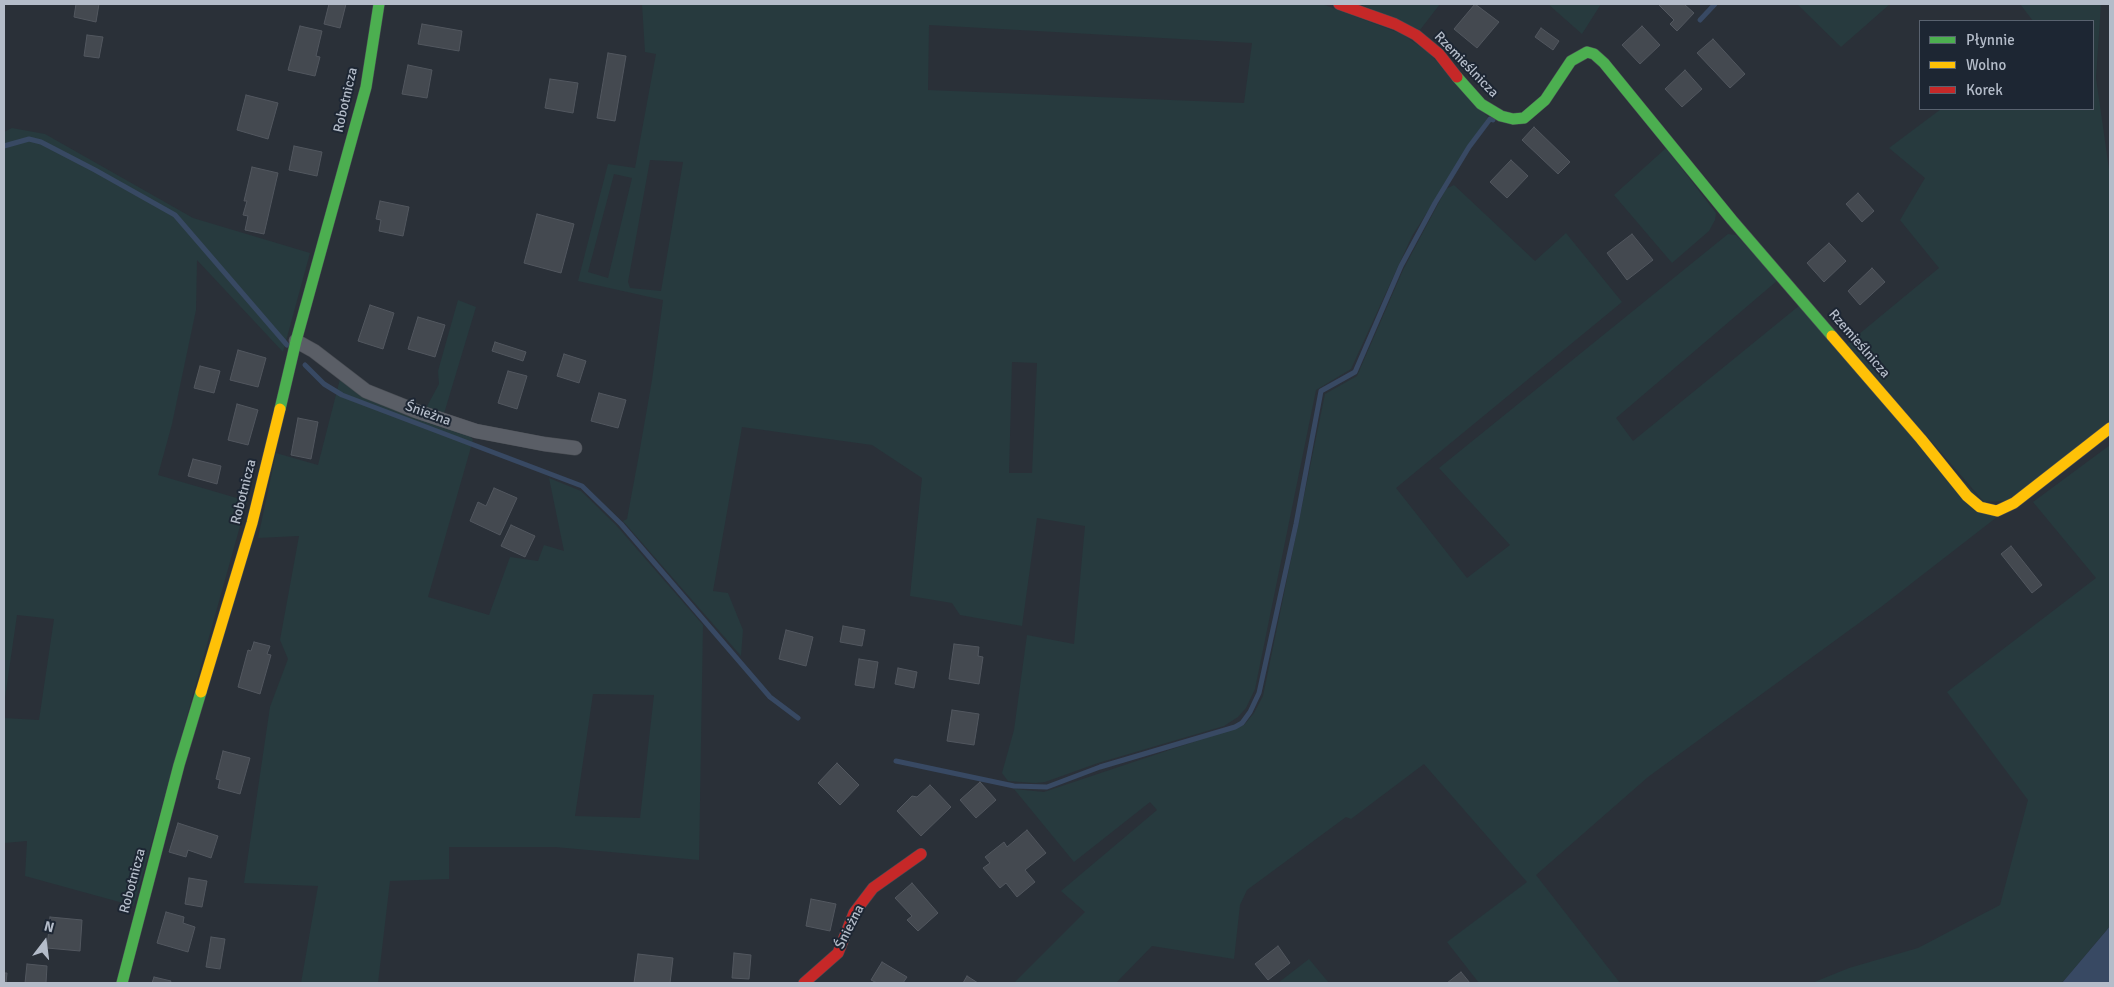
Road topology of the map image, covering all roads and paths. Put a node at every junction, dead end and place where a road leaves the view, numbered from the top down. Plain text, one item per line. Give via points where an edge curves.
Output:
1 (379, 4) edge
2 (1339, 4) edge
3 (296, 341) junction
4 (2110, 428) edge
5 (575, 448) dead end
6 (921, 854) dead end
7 (122, 983) edge
8 (804, 983) edge

1 - 3 street, Robotnicza via 366,87
2 - 4 street, Rzemieślnicza via 1416,35 1439,54 1481,104 1513,119 1524,118 1533,112 1571,61 1587,52 1594,54 1973,502 1990,510 2004,509
3 - 5 street, Śnieżna via 366,391 476,431
3 - 7 street, Robotnicza via 252,523 179,765
6 - 8 street, Śnieżna via 873,888 854,914 838,953

